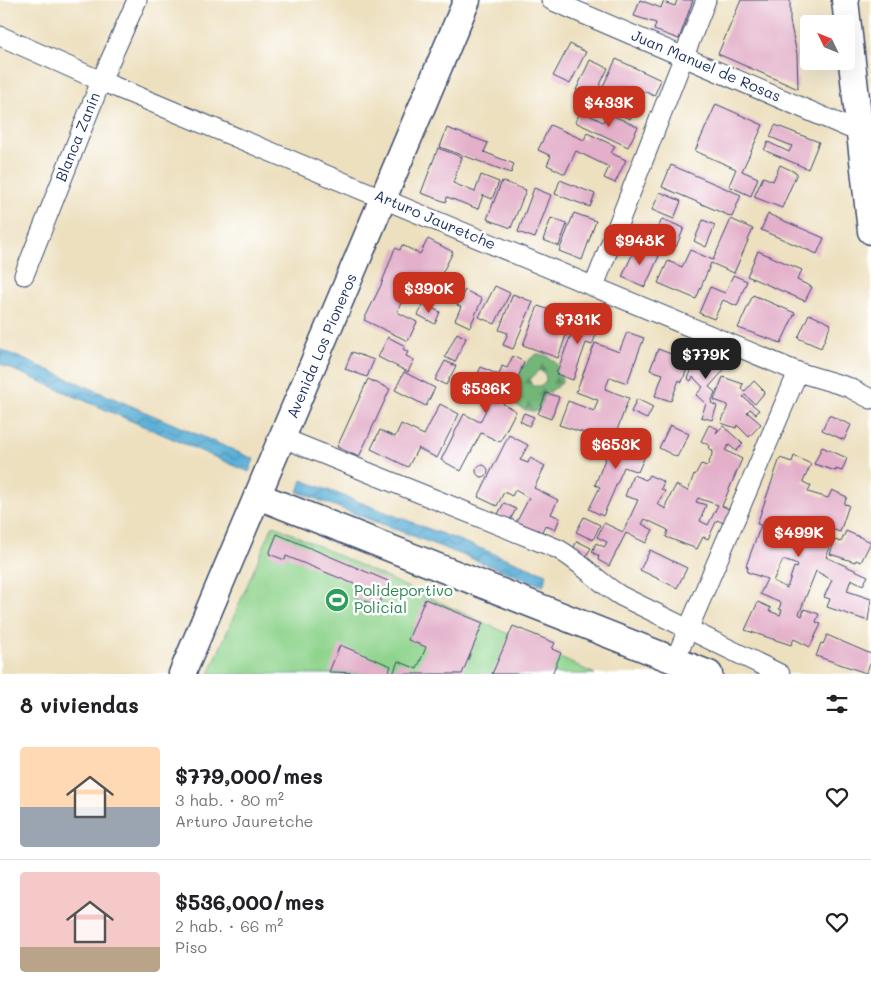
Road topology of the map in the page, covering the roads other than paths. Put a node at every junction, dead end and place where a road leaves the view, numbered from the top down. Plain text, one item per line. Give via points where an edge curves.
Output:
1 (137, 0) edge
2 (551, 0) edge
3 (706, 0) edge
4 (845, 0) edge
5 (468, 6) edge
6 (0, 36) edge
7 (685, 57) junction
8 (101, 81) junction
9 (861, 133) junction
10 (384, 198) junction
11 (871, 231) edge
12 (24, 276) dead end
13 (594, 286) junction
14 (798, 372) junction
15 (871, 399) edge
16 (283, 438) junction
17 (258, 496) junction
18 (688, 629) junction
19 (675, 660) junction
20 (182, 674) edge
21 (709, 674) edge
22 (780, 674) edge

1 - 8 street, Blanca Zanín
2 - 7 street, Juan Manuel de Rosas
3 - 7 street
4 - 9 main road
5 - 10 main road, Avenida Los Pioneros
6 - 8 street, Arturo Jauretche
7 - 9 street, Juan Manuel de Rosas
7 - 13 street
8 - 10 street, Arturo Jauretche
8 - 12 street, Blanca Zanín
9 - 11 main road
10 - 13 street, Arturo Jauretche
10 - 16 main road, Avenida Los Pioneros
13 - 14 street, Arturo Jauretche
14 - 15 street, Arturo Jauretche via 848,387
14 - 18 street
16 - 17 main road, Avenida Los Pioneros
16 - 18 street via 558,549 574,558 603,585
17 - 19 main road
17 - 20 main road, Avenida Los Pioneros
18 - 19 street
18 - 22 street
19 - 21 main road

